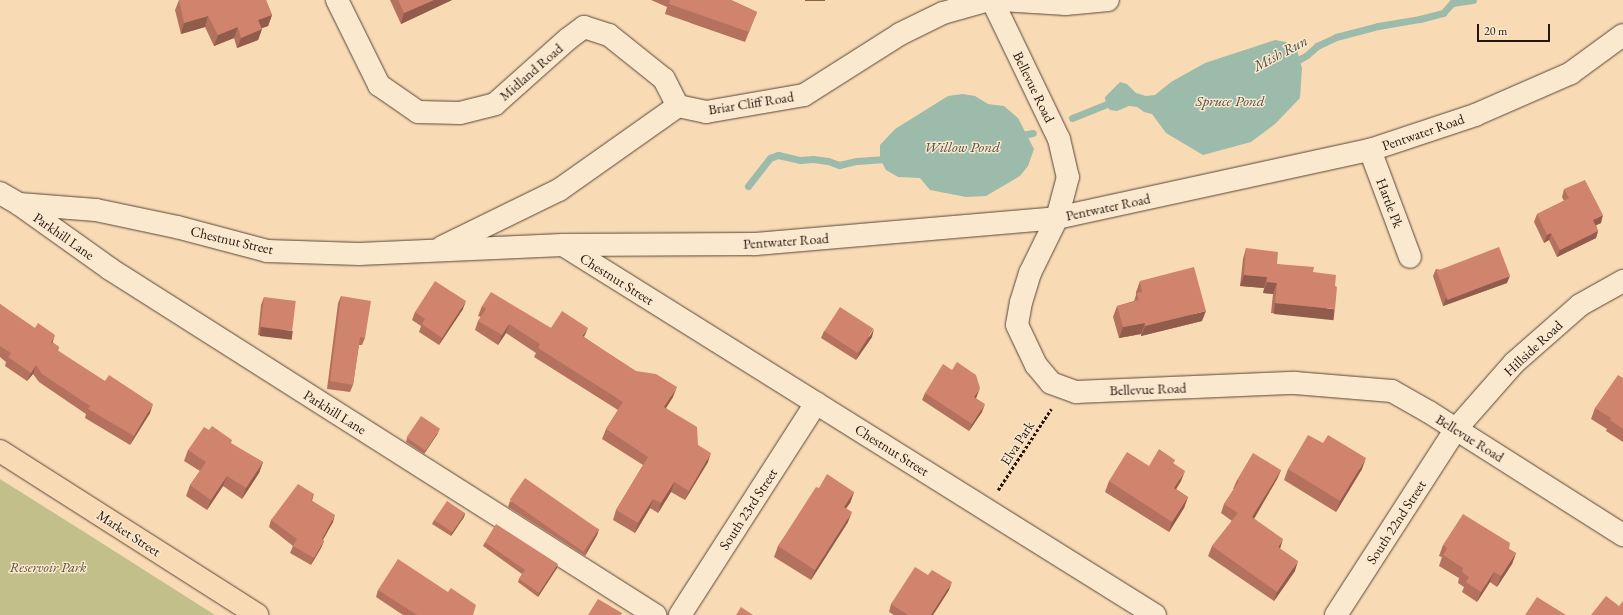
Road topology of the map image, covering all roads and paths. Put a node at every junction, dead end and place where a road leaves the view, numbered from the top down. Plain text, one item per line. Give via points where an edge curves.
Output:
1 (337, 0) edge
2 (990, 0) edge
3 (1001, 0) edge
4 (1108, 0) edge
5 (1623, 35) edge
6 (678, 106) junction
7 (1370, 150) junction
8 (0, 193) edge
9 (19, 204) junction
10 (1057, 218) junction
11 (563, 245) junction
12 (433, 251) junction
13 (1410, 257) dead end
14 (1623, 281) edge
15 (1064, 388) junction
16 (816, 403) junction
17 (1456, 429) junction
18 (0, 451) edge
19 (986, 509) junction
20 (1623, 535) edge
21 (257, 615) edge
22 (655, 615) edge
23 (680, 615) edge
24 (1155, 615) edge
25 (1336, 615) edge

1 - 6 street, Midland Road via 379,85 418,112 460,113 495,104 568,39 584,28 609,35 664,80
2 - 6 street, Briar Cliff Road via 943,14 900,34 804,95 706,112
2 - 10 street, Bellevue Road via 1059,139 1068,177
3 - 4 street via 1066,4
5 - 7 street, Pentwater Road via 1571,73 1475,115
6 - 12 street via 559,190
7 - 10 street, Pentwater Road
7 - 13 street, Hartle Pk
8 - 9 street, Chestnut Street
9 - 12 street, Chestnut Street via 96,210 177,227 267,251 359,254
9 - 22 street, Parkhill Lane via 110,269
10 - 11 street, Pentwater Road via 755,244
10 - 15 street, Bellevue Road via 1030,273 1017,325 1036,365 1051,383
11 - 12 street, Chestnut Street
11 - 16 street, Chestnut Street
14 - 17 street, Hillside Road via 1580,305 1514,363
15 - 17 street, Bellevue Road via 1076,392 1295,383 1392,391
15 - 19 path, Elva Park
16 - 19 street, Chestnut Street
16 - 23 street, South 23rd Street
17 - 20 street, Bellevue Road
17 - 25 street, South 22nd Street
18 - 21 main road, Market Street
19 - 24 street, Chestnut Street

